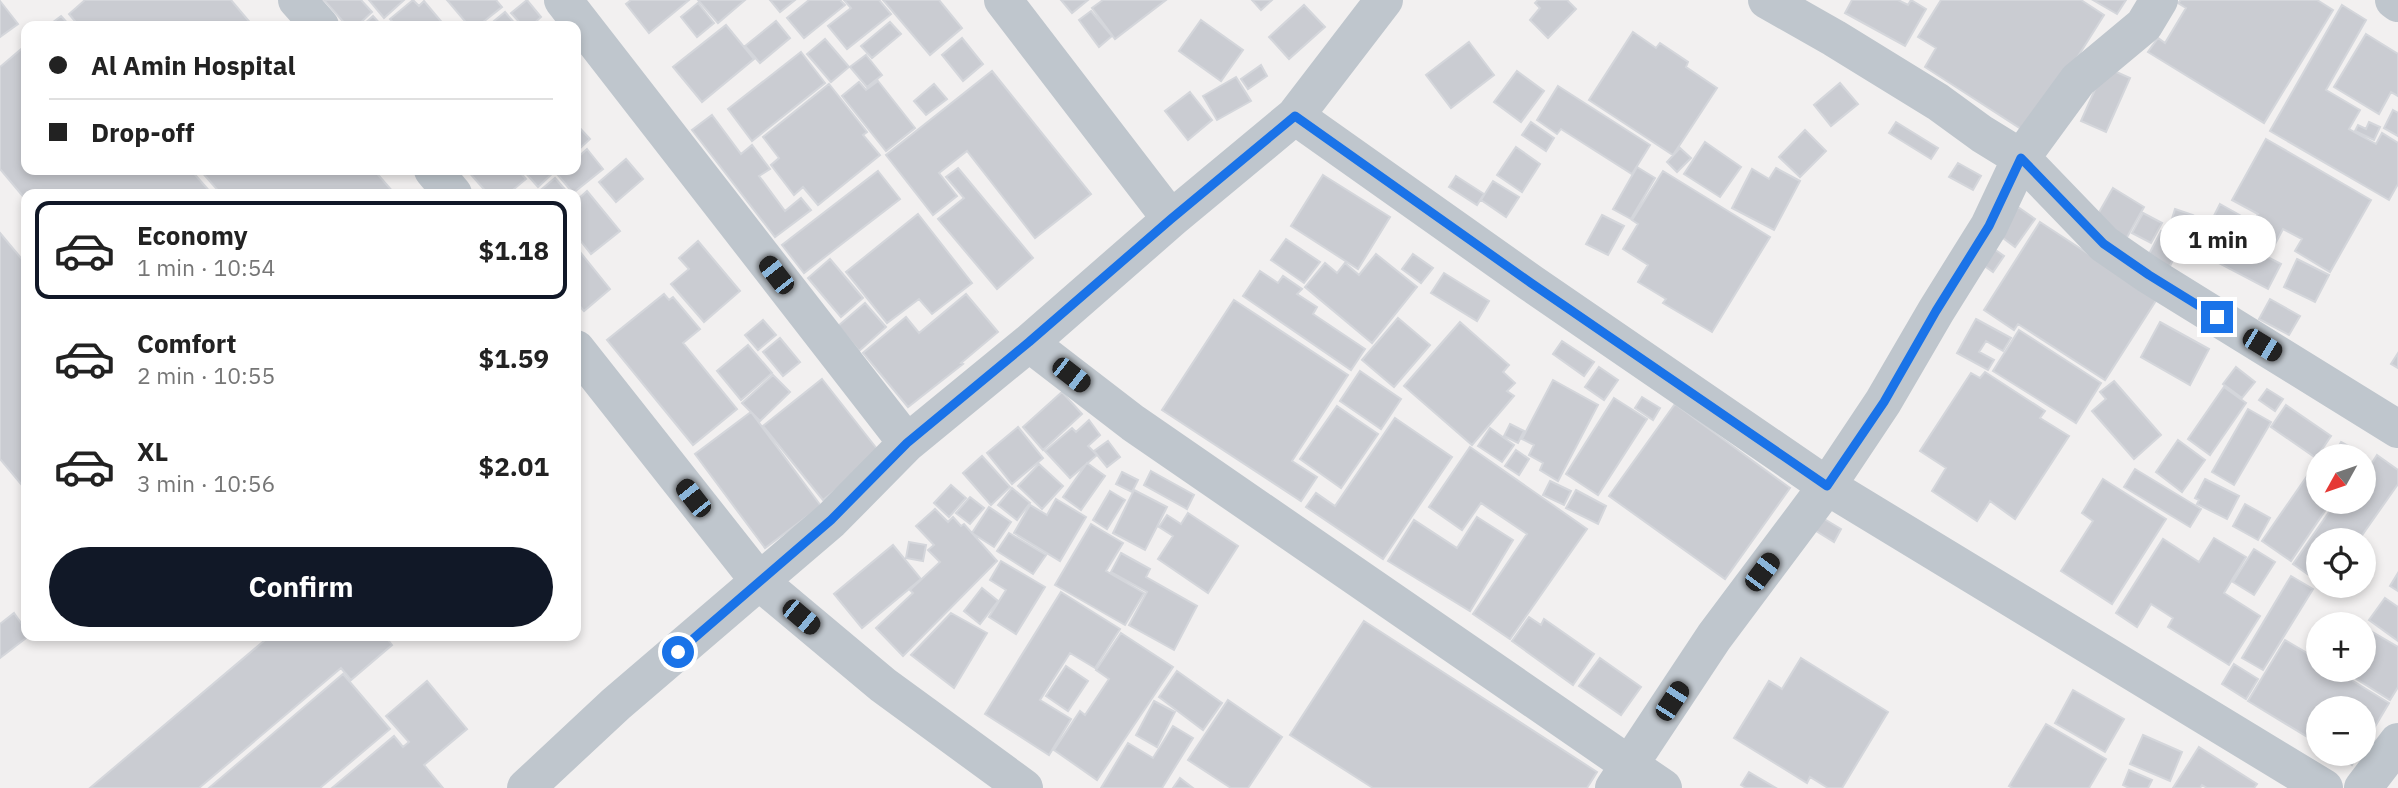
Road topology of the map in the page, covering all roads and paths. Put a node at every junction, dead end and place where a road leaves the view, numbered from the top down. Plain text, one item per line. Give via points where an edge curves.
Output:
1 (297, 0) edge
2 (563, 0) edge
3 (1003, 0) edge
4 (1384, 0) edge
5 (1767, 0) edge
6 (2160, 0) edge
7 (316, 21) edge
8 (579, 21) edge
9 (581, 23) edge
10 (1295, 116) junction
11 (2021, 158) junction
12 (437, 175) edge
13 (449, 189) edge
14 (1171, 219) junction
15 (1029, 342) junction
16 (581, 355) edge
17 (2398, 429) edge
18 (907, 443) junction
19 (1827, 486) junction
20 (760, 582) junction
21 (2398, 742) edge
22 (1622, 777) edge
23 (526, 788) edge
24 (1024, 788) edge
25 (1663, 788) edge
26 (2324, 788) edge
27 (2363, 788) edge

1 - 7 street
2 - 8 street
3 - 14 street
4 - 10 street
5 - 11 street via 1938,102
6 - 11 street via 2144,25 2078,80
9 - 18 street
10 - 14 street
10 - 19 street
11 - 17 street via 2104,244
11 - 19 street via 1989,226 1884,402
12 - 13 street
14 - 15 street
15 - 18 street
15 - 22 street via 1133,423
16 - 20 street
18 - 20 street via 831,520
19 - 22 street via 1714,637
19 - 26 street
20 - 23 street via 616,704
20 - 24 street via 883,685
21 - 27 street
22 - 25 street

